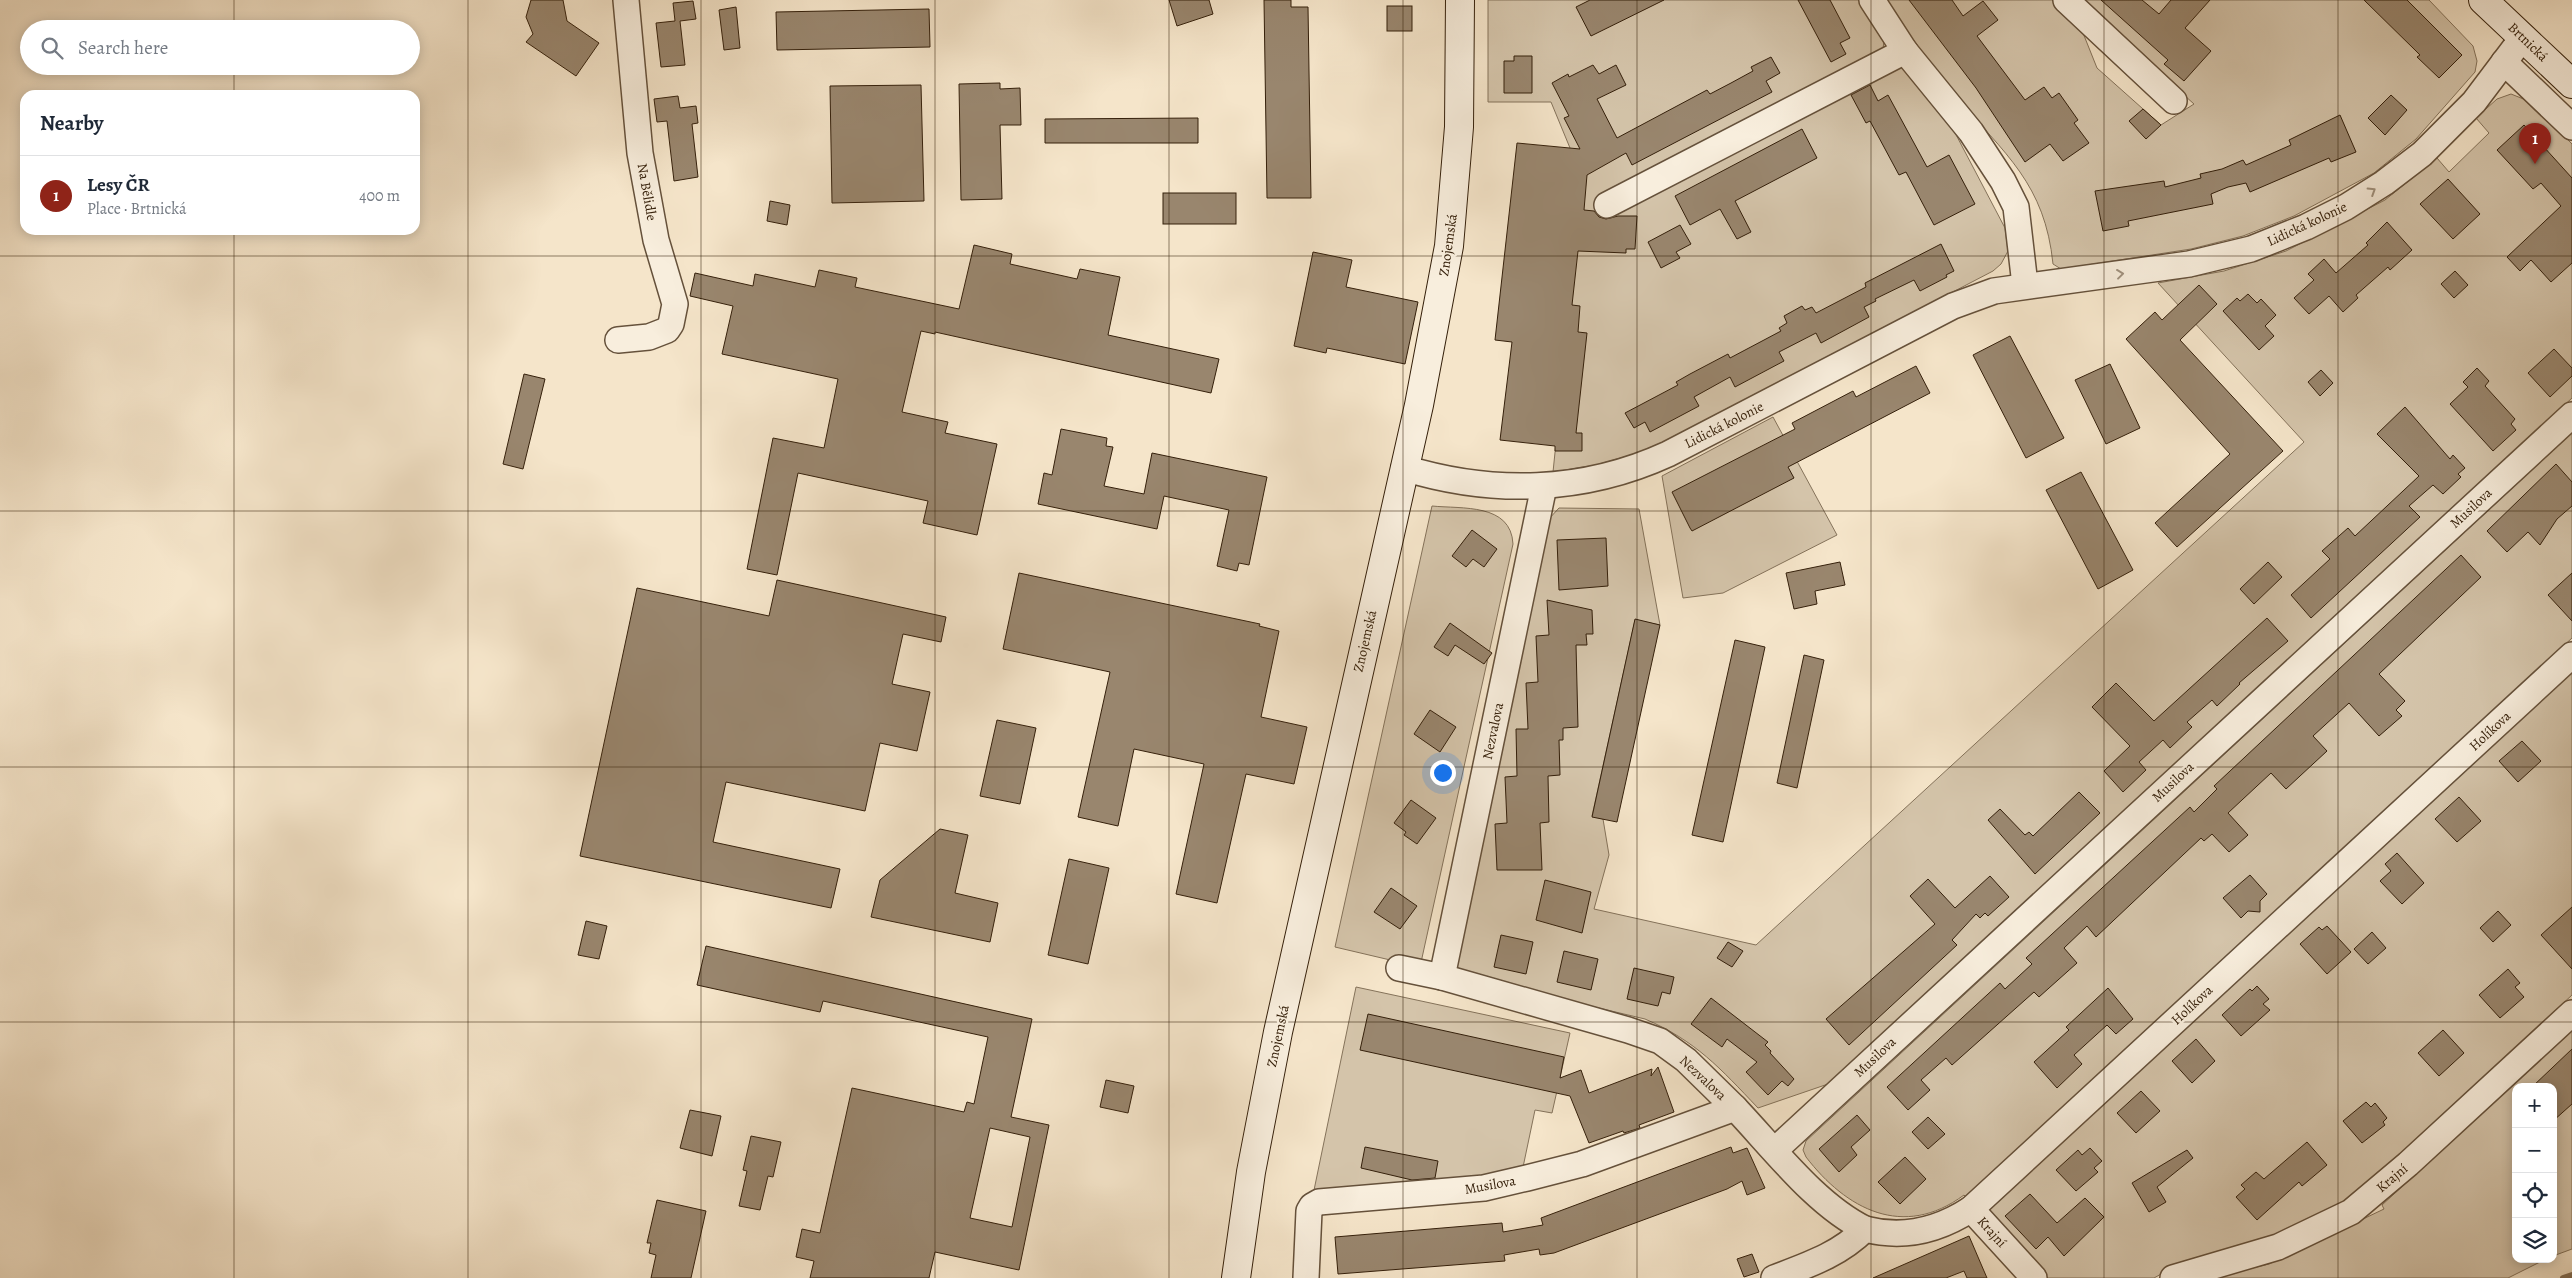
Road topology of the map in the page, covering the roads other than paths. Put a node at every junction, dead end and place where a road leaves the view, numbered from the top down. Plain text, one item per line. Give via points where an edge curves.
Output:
1 (626, 0) edge
2 (1460, 0) edge
3 (1872, 0) edge
4 (2066, 0) edge
5 (2483, 0) edge
6 (2523, 37) junction
7 (1904, 51) junction
8 (2504, 62) junction
9 (2572, 84) edge
10 (2174, 101) dead end
11 (2572, 127) edge
12 (1607, 205) dead end
13 (2025, 285) junction
14 (618, 340) dead end
15 (2572, 415) edge
16 (1404, 468) junction
17 (1544, 486) junction
18 (2572, 655) edge
19 (1399, 968) dead end
20 (1442, 977) junction
21 (2572, 1013) edge
22 (1735, 1108) junction
23 (1775, 1150) junction
24 (1971, 1209) junction
25 (1865, 1229) junction
26 (1236, 1278) edge
27 (1306, 1278) edge
28 (1774, 1278) edge
29 (2034, 1278) edge
30 (2173, 1278) edge

1 - 14 street, Na Bělidle via 640,153 656,240 674,304 667,330 650,337
2 - 16 main road, Znojemská via 1459,127 1451,228 1419,405
3 - 7 street
4 - 10 street
5 - 6 main road, Brtnická
6 - 8 street, Lidická kolonie
6 - 9 main road, Brtnická
7 - 12 street
7 - 13 street via 1971,132 2003,181 2016,207
8 - 11 street
13 -> 8 street, Lidická kolonie via 2180,265 2251,249 2306,227 2346,207 2422,154 2474,102
13 - 17 street, Lidická kolonie via 1994,290 1953,306 1644,466 1598,480
15 - 23 street, Musilova
16 - 17 street, Lidická kolonie via 1437,478 1496,486
16 - 26 main road, Znojemská via 1278,1032 1251,1172
17 - 20 street, Nezvalova
18 - 24 street, Holíkova
19 - 20 street, Nezvalova
20 - 22 street, Nezvalova via 1660,1042 1686,1060
21 - 30 street, Krajní via 2351,1212 2278,1247
22 - 23 street
22 - 27 street, Musilova via 1582,1164 1484,1188 1319,1202 1309,1211
23 - 25 street via 1827,1205
24 - 25 street, Holíkova via 1934,1228 1907,1233 1879,1233
24 - 29 street, Krajní
25 - 28 street via 1832,1255

